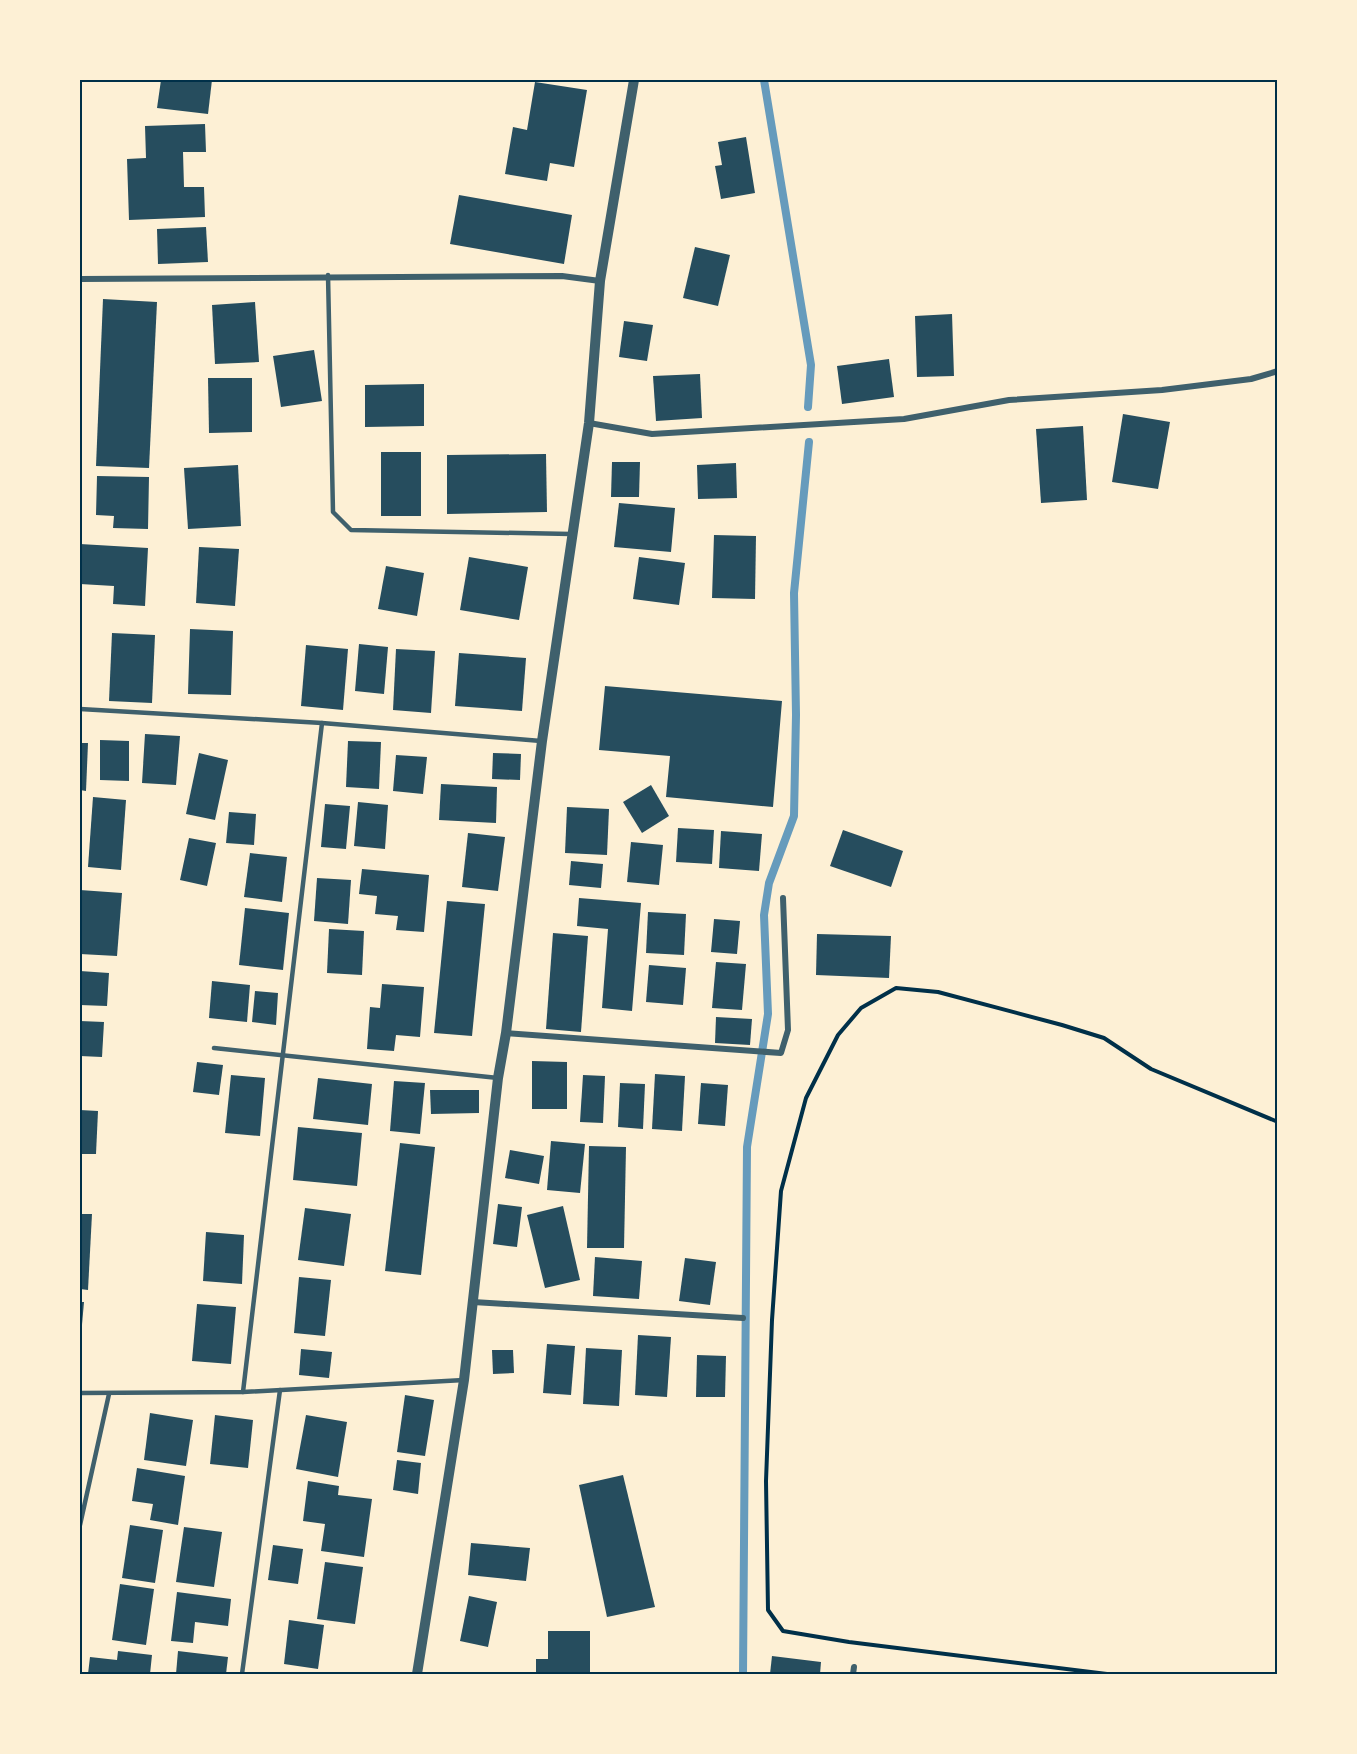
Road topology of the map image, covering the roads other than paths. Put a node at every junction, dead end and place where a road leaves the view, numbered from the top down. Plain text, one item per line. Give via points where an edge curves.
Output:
1 (634, 80) edge
2 (328, 276) junction
3 (80, 279) edge
4 (600, 282) junction
5 (1278, 371) edge
6 (589, 423) junction
7 (571, 534) junction
8 (80, 709) edge
9 (322, 723) junction
10 (542, 741) junction
11 (783, 898) dead end
12 (506, 1033) junction
13 (214, 1048) dead end
14 (282, 1057) junction
15 (498, 1077) junction
16 (473, 1302) junction
17 (742, 1318) dead end
18 (464, 1380) junction
19 (280, 1390) junction
20 (80, 1392) edge
21 (243, 1392) junction
22 (109, 1394) junction
23 (80, 1525) edge
24 (854, 1666) dead end
25 (242, 1674) edge
26 (417, 1674) edge
27 (853, 1674) edge

1 - 4 street
2 - 3 street
2 - 4 street via 562,276
2 - 7 lane via 333,512 351,530
4 - 6 street
5 - 6 street via 1251,379 1162,390 1010,400 904,419 652,434
6 - 7 street
7 - 10 street
8 - 9 lane
9 - 10 lane
9 - 14 lane
10 - 12 street
11 - 12 street via 788,1030 781,1053
12 - 15 street
13 - 14 lane
14 - 15 lane
14 - 21 lane
15 - 16 street
16 - 17 street
16 - 18 street
18 - 19 lane
18 - 26 street
19 - 21 lane
19 - 25 lane
20 - 22 lane
21 - 22 lane
22 - 23 lane
24 - 27 street

